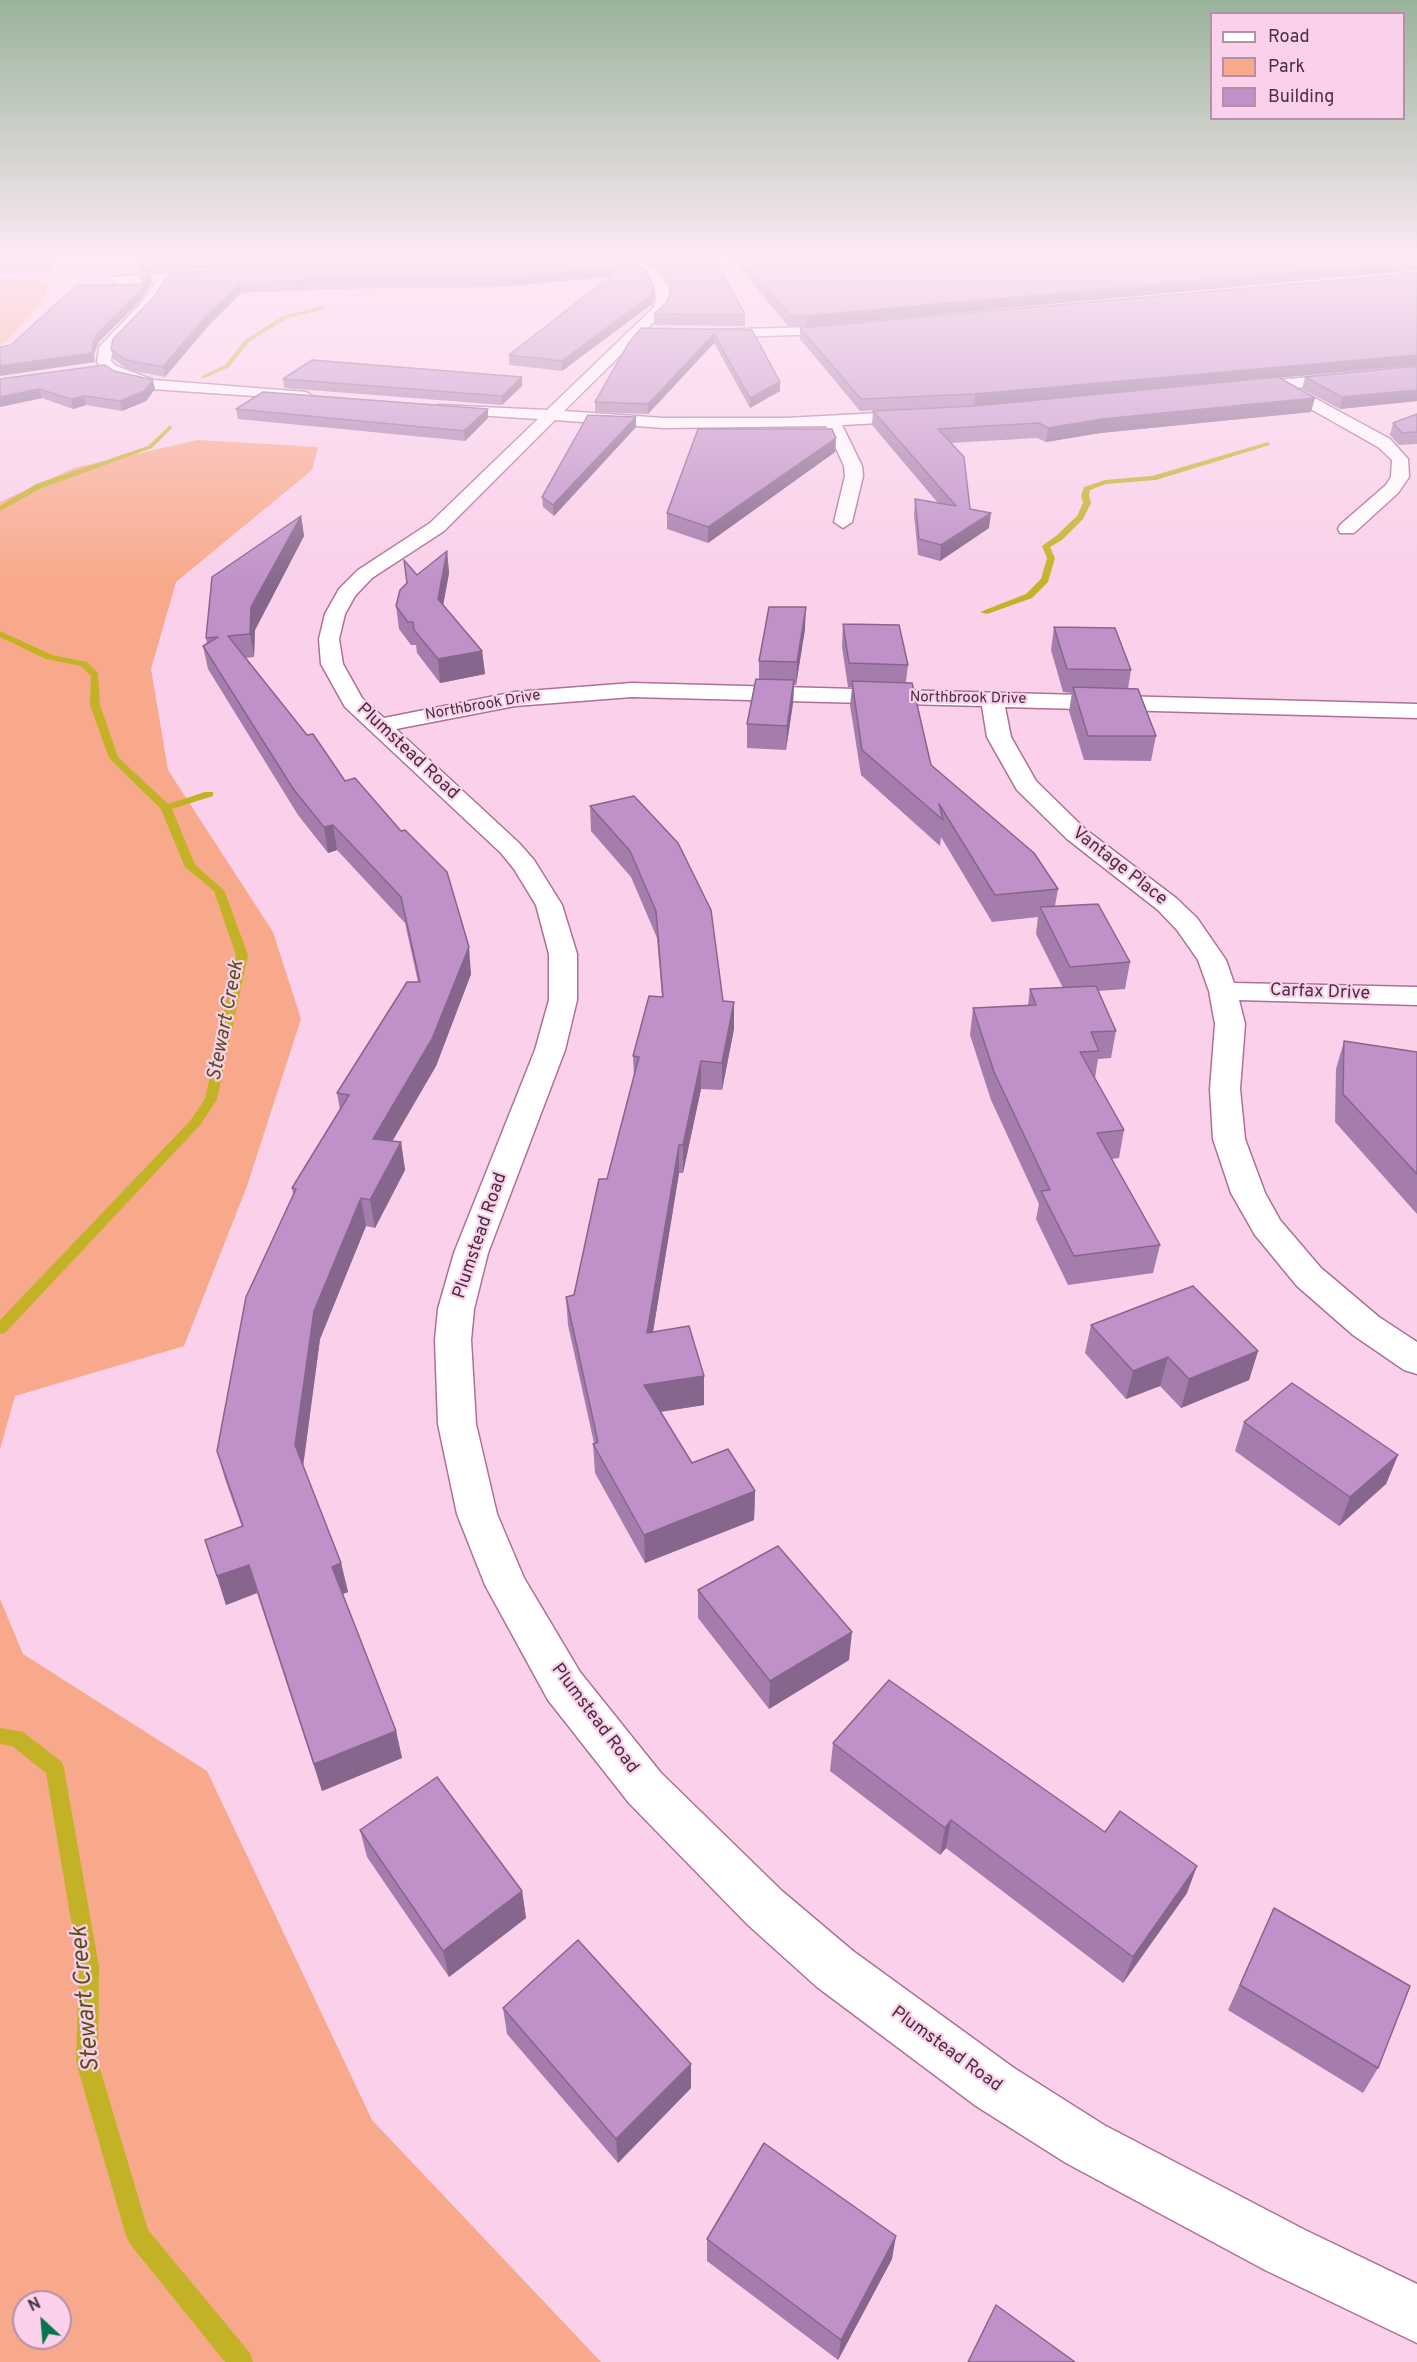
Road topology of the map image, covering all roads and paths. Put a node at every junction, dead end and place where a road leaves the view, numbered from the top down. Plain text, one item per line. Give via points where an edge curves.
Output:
1 (609, 365) edge
2 (109, 367) joint
3 (89, 370) edge
4 (1417, 371) edge
5 (1280, 385) junction
6 (1233, 389) edge
7 (320, 398) edge
8 (425, 406) edge
9 (938, 415) edge
10 (551, 416) junction
11 (832, 421) junction
12 (843, 522) dead end
13 (1347, 529) dead end
14 (992, 699) junction
15 (1417, 711) edge
16 (378, 726) junction
17 (1223, 991) junction
18 (1417, 996) edge
19 (1417, 1360) edge
20 (1417, 2313) edge

1 - 10 street, Plumstead Road
2 - 3 street
2 - 7 street via 152,384
4 - 5 street
5 - 6 street
5 - 13 street via 1384,443 1400,459 1401,477 1392,489
8 - 10 street
9 - 11 street
10 - 11 street via 664,423
10 - 16 street, Plumstead Road via 437,527 364,574 334,614 329,639 332,664 353,702
11 - 12 street via 853,466
14 - 15 street, Northbrook Drive
14 - 16 street, Northbrook Drive via 579,692 515,699
14 - 17 street, Vantage Place via 999,737 1026,785 1076,834 1146,885 1181,917 1212,960
16 - 20 street, Plumstead Road via 525,866 549,905 563,954 563,1000 550,1050 471,1253 456,1310 453,1340 457,1424 477,1514 506,1585 564,1686 645,1788 765,1908 835,1969 967,2067 1085,2144 1285,2250
17 - 18 street, Carfax Drive
17 - 19 street, Vantage Place via 1230,1024 1225,1089 1229,1139 1248,1193 1267,1227 1309,1277 1366,1326

